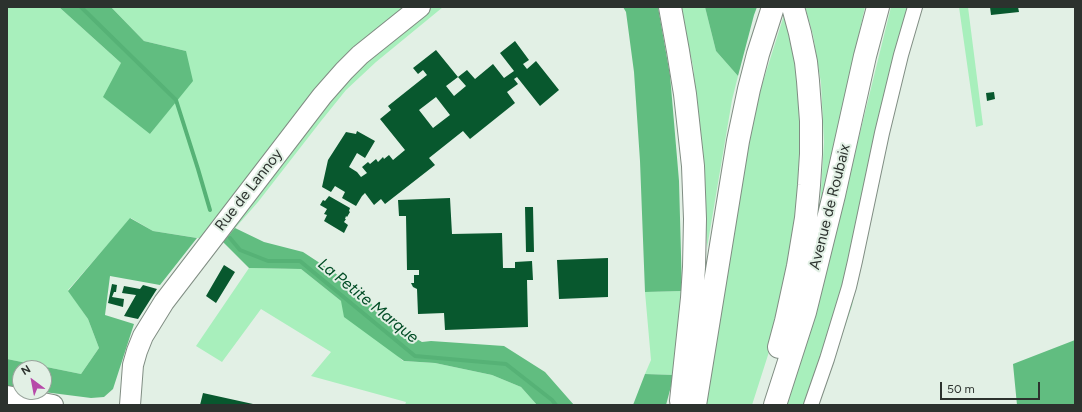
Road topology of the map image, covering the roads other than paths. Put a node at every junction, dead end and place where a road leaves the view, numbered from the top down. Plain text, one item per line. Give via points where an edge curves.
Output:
1 (420, 7) edge
2 (670, 7) edge
3 (793, 7) edge
4 (878, 7) edge
5 (915, 7) edge
6 (771, 13) edge
7 (7, 396) edge
8 (53, 405) edge
9 (130, 405) edge
10 (680, 405) edge
11 (694, 405) edge
12 (761, 405) edge
13 (775, 405) edge
14 (811, 405) edge

1 - 9 main road, Rue de Lannoy via 360,56 322,96 164,302 137,351 133,365
2 - 10 highway via 689,129 695,219 692,298
3 - 12 highway via 806,62 809,94 809,185 794,289
4 - 13 highway, Avenue de Roubaix via 805,312
5 - 14 street via 882,132 849,287
6 - 11 highway via 756,61 740,134
7 - 8 main road

